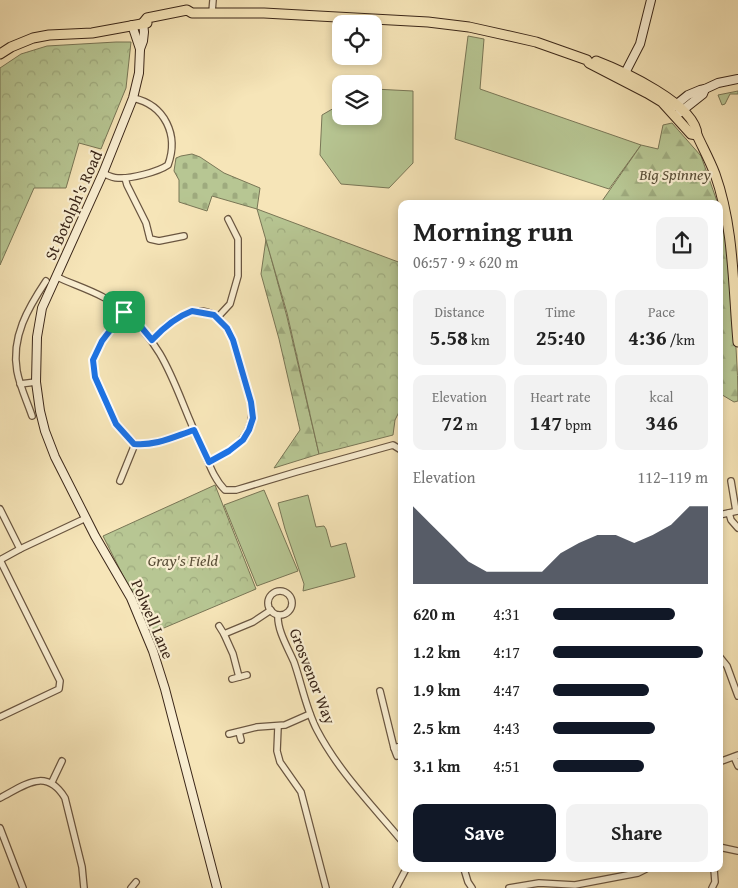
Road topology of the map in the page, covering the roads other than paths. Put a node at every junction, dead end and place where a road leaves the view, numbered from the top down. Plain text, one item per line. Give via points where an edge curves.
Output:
1 (213, 0) edge
2 (651, 0) edge
3 (212, 12) junction
4 (143, 23) junction
5 (132, 25) junction
6 (140, 49) junction
7 (0, 54) edge
8 (624, 76) junction
9 (738, 79) edge
10 (133, 98) junction
11 (676, 110) junction
12 (103, 173) junction
13 (125, 178) junction
14 (722, 200) edge
15 (723, 203) edge
16 (228, 219) dead end
17 (184, 236) dead end
18 (57, 277) junction
19 (46, 281) dead end
20 (32, 304) junction
21 (42, 308) junction
22 (124, 312) junction
23 (217, 318) junction
24 (152, 340) junction
25 (738, 342) edge
26 (36, 373) joint
27 (36, 382) junction
28 (20, 384) junction
29 (32, 416) dead end
30 (194, 430) junction
31 (134, 444) junction
32 (398, 448) edge
33 (209, 462) junction
34 (120, 481) dead end
35 (731, 481) dead end
36 (0, 509) edge
37 (737, 511) edge
38 (730, 513) junction
39 (723, 514) edge
40 (86, 518) junction
41 (738, 528) edge
42 (20, 549) junction
43 (0, 560) edge
44 (271, 610) junction
45 (278, 615) junction
46 (219, 626) dead end
47 (224, 634) junction
48 (723, 661) edge
49 (247, 675) dead end
50 (239, 677) junction
51 (232, 679) dead end
52 (380, 691) dead end
53 (738, 696) edge
54 (310, 714) junction
55 (0, 717) edge
56 (278, 727) junction
57 (239, 732) junction
58 (229, 734) dead end
59 (241, 740) dead end
60 (398, 747) edge
61 (394, 748) junction
62 (397, 756) dead end
63 (736, 756) edge
64 (62, 761) dead end
65 (723, 761) edge
66 (738, 766) edge
67 (52, 782) junction
68 (0, 798) edge
69 (0, 828) edge
70 (398, 837) edge
71 (723, 848) edge
72 (738, 851) edge
73 (404, 872) edge
74 (465, 872) edge
75 (640, 872) edge
76 (714, 872) edge
77 (136, 882) dead end
78 (23, 888) edge
79 (84, 888) edge
80 (132, 888) edge
81 (217, 888) edge
82 (326, 888) edge
83 (396, 888) edge
84 (472, 888) edge
85 (509, 888) edge
86 (712, 888) edge

1 - 3 street
2 - 8 street via 640,44
3 - 4 main road via 187,10 148,18
3 - 8 main road via 428,22 469,27 536,42
4 - 5 main road
4 - 6 street, St Botolph's Road
5 - 6 street, St Botolph's Road
5 - 7 main road via 92,34 33,38
6 - 10 street, St Botolph's Road
8 - 11 main road
9 - 11 street via 705,90
10 - 12 street, St Botolph's Road
10 - 13 street via 148,102 165,119 171,135 171,159 163,168
11 - 14 main road via 691,134 696,136 714,173
12 - 13 street via 113,178
12 - 18 street, St Botolph's Road
13 - 17 street via 150,239
15 - 25 main road via 732,234
16 - 23 street via 238,239 238,276 230,304
18 - 21 street, St Botolph's Road
18 - 22 street via 104,297
19 - 20 street
20 - 21 street
20 - 28 street via 18,335 15,353
21 - 26 street, St Botolph's Road
22 - 24 street
22 - 31 street via 102,341 93,360 95,377 116,424
23 - 24 street via 192,311 160,330
23 - 33 street via 233,340 253,418 243,440
24 - 30 street via 164,358
26 - 27 street, Polwell Lane
27 - 28 street
27 - 40 street, Polwell Lane via 45,431
28 - 29 street
30 - 31 street via 161,442
30 - 33 street
31 - 34 street
32 - 33 street via 393,445 236,490 225,490 220,485
35 - 37 street
36 - 42 street
37 - 38 street
38 - 39 street
38 - 41 street
40 - 42 street
40 - 81 street, Polwell Lane via 131,598 154,651
42 - 43 street
43 - 55 street via 60,681 59,689
44 - 45 street, Grosvenor Way
44 - 45 street, Grosvenor Way via 268,603 272,594 278,591 288,593 292,606 287,613
44 - 47 street via 253,622
45 - 54 street, Grosvenor Way
46 - 47 street
47 - 50 street via 234,654
48 - 53 street
49 - 50 street
50 - 51 street
52 - 61 street via 385,698
54 - 56 street
54 - 70 street, Grosvenor Way via 344,774
56 - 57 street via 257,727
56 - 82 street via 280,762 301,792
57 - 58 street
57 - 59 street
60 - 61 street
61 - 62 street
63 - 65 street
63 - 66 street
64 - 67 street
67 - 68 street via 32,781
67 - 79 street via 65,798
69 - 78 street
71 - 72 street
73 - 83 street
74 - 84 street
75 - 85 street via 575,885 539,883
76 - 86 street
77 - 80 street

